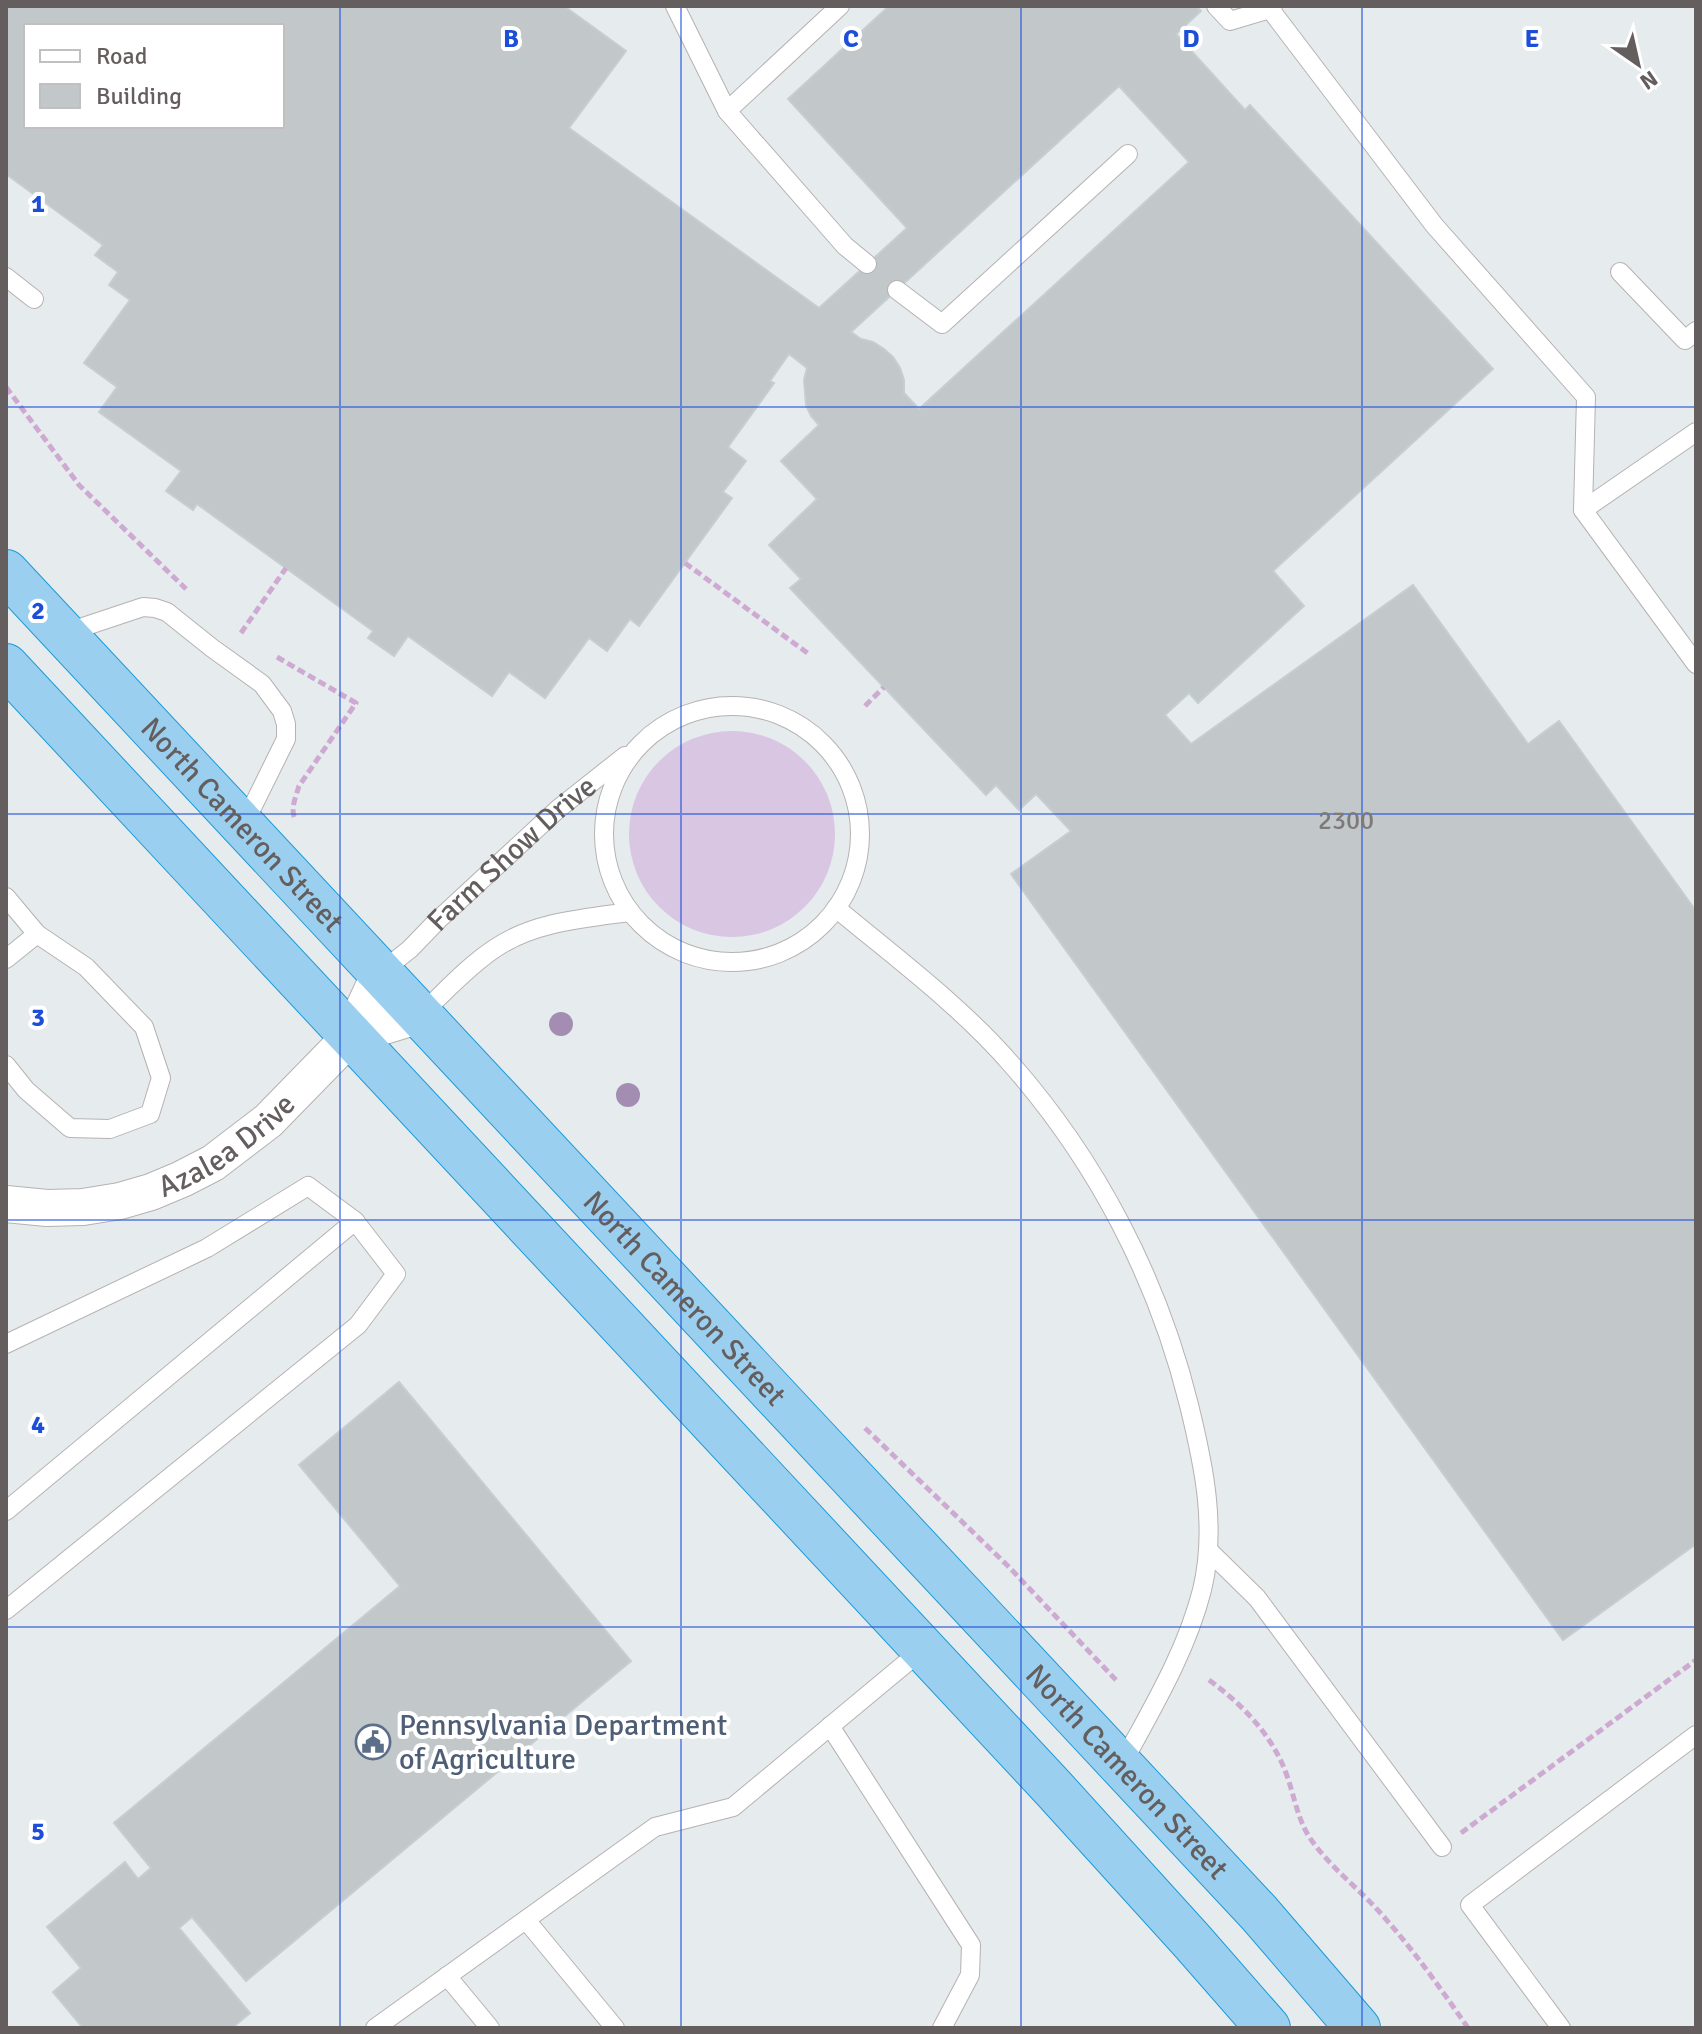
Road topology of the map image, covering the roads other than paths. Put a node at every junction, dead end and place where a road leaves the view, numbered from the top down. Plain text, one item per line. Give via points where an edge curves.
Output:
1 (675, 6) edge
2 (840, 6) edge
3 (1216, 6) edge
4 (1272, 8) edge
5 (727, 111) junction
6 (1128, 154) dead end
7 (867, 264) dead end
8 (1620, 272) dead end
9 (6, 277) edge
10 (897, 290) dead end
11 (34, 299) dead end
12 (1696, 331) edge
13 (1696, 432) edge
14 (1583, 510) junction
15 (6, 572) edge
16 (63, 633) junction
17 (1696, 664) edge
18 (6, 666) edge
19 (646, 739) junction
20 (243, 826) junction
21 (6, 897) edge
22 (836, 908) junction
23 (630, 912) junction
24 (37, 934) junction
25 (6, 959) edge
26 (380, 973) junction
27 (420, 1015) junction
28 (351, 1036) junction
29 (6, 1065) edge
30 (6, 1204) edge
31 (355, 1221) junction
32 (6, 1344) edge
33 (6, 1511) edge
34 (1208, 1550) junction
35 (6, 1610) edge
36 (923, 1649) junction
37 (830, 1726) junction
38 (1696, 1735) edge
39 (1121, 1766) junction
40 (1442, 1847) road end
41 (526, 1920) junction
42 (447, 1976) junction
43 (375, 2028) edge
44 (490, 2028) edge
45 (615, 2028) edge
46 (942, 2028) edge
47 (1268, 2028) edge
48 (1358, 2028) edge
49 (1561, 2028) edge

1 - 5 lane
2 - 5 lane
3 - 4 lane via 1230,21
4 - 14 lane via 1434,225 1586,397
5 - 7 lane via 845,246
6 - 10 lane via 942,324
8 - 12 lane via 1685,340
9 - 11 lane
13 - 14 lane
14 - 17 lane
15 - 16 highway, North Cameron Street
16 - 20 highway, North Cameron Street
16 - 20 lane via 143,607 155,608 262,684 282,711 286,739
18 - 28 highway
19 - 22 lane via 692,712 718,706 771,712 818,738 849,780 861,833 850,884
19 - 23 lane via 615,783 604,835 607,862
19 - 26 lane, Farm Show Drive via 558,809
20 - 26 highway, North Cameron Street
21 - 24 lane
22 - 23 lane via 797,943 747,961 693,956 669,945
22 - 34 lane via 960,1012 1011,1063 1097,1179 1163,1316 1185,1386 1205,1479
23 - 27 lane, Farm Show Drive via 513,937 479,960
24 - 25 lane
24 - 29 lane via 86,967 144,1027 161,1078 150,1114 110,1129 70,1128
26 - 27 highway, North Cameron Street
26 - 28 street, Azalea Drive
27 - 28 street, Farm Show Drive
27 - 39 highway, North Cameron Street
28 - 30 street, Azalea Drive via 268,1121 213,1163 182,1179 120,1201 83,1207
28 - 36 highway
31 - 32 lane via 308,1186 207,1248
31 - 33 lane
31 - 35 lane via 396,1274 358,1325
34 - 39 lane via 1202,1590 1174,1666
34 - 40 lane via 1257,1598
36 - 37 lane
36 - 47 highway
37 - 41 lane via 733,1807 655,1827
37 - 46 lane via 971,1945 970,1975
38 - 49 lane via 1470,1905
39 - 48 highway, North Cameron Street
41 - 42 lane
41 - 45 lane
42 - 43 lane
42 - 44 lane

